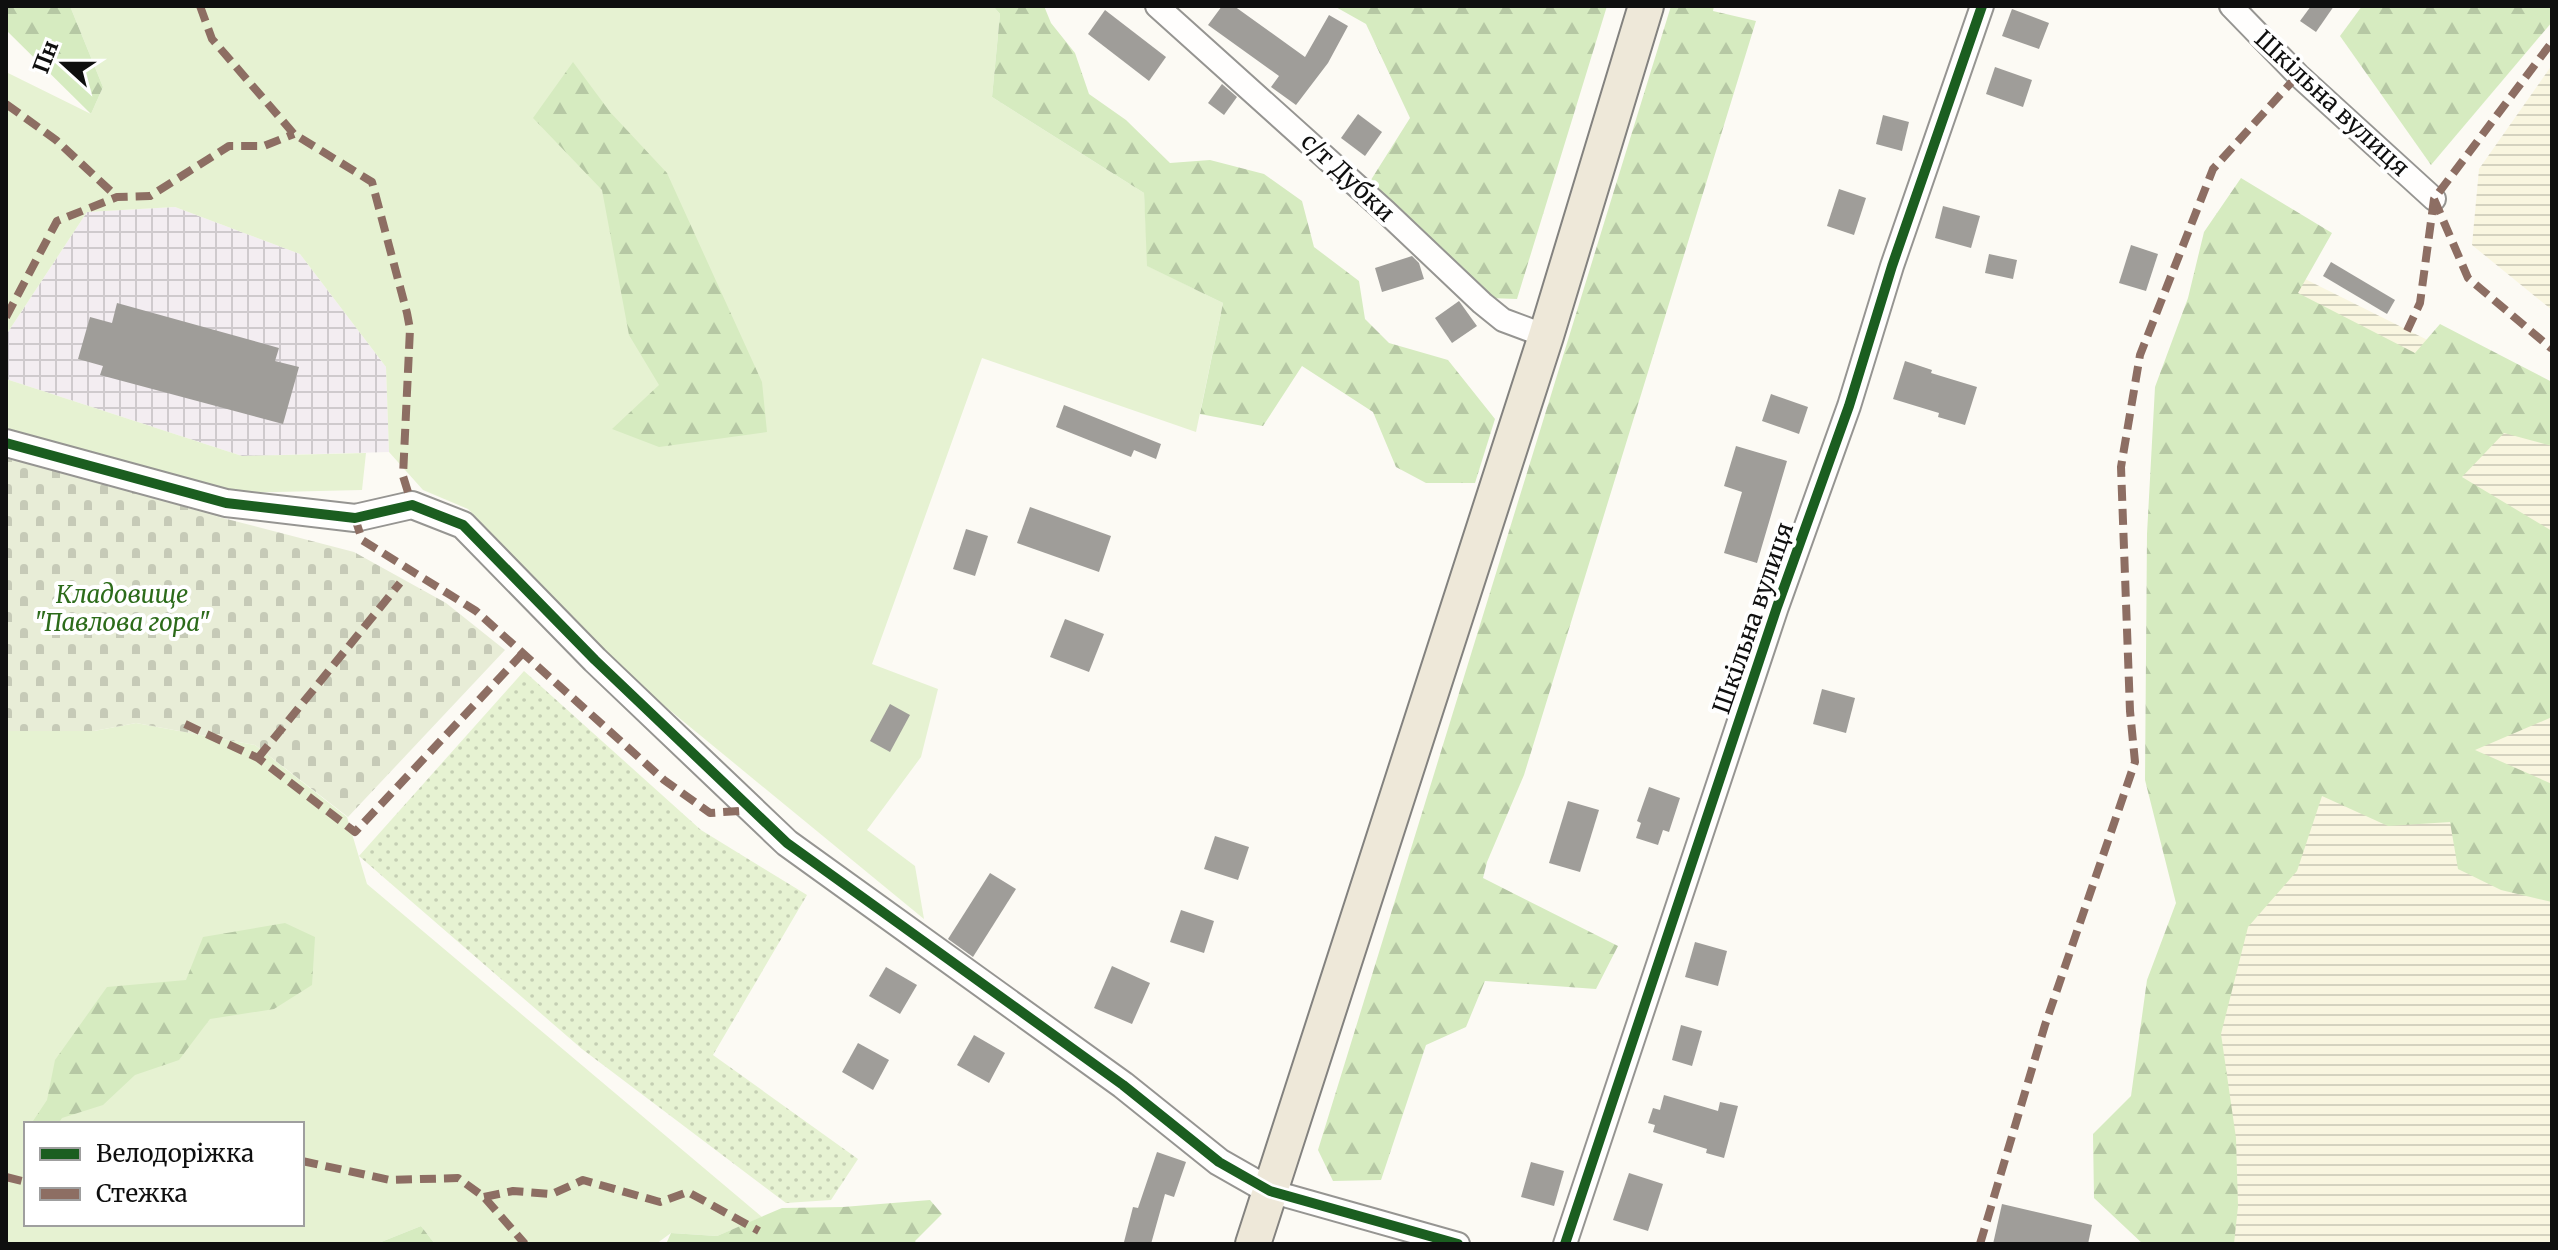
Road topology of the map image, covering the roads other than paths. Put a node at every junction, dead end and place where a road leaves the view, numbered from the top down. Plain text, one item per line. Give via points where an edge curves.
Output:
1 (1157, 6) edge
2 (1646, 6) edge
3 (1982, 6) edge
4 (2231, 6) edge
5 (2434, 199) dead end
6 (1546, 336) junction
7 (6, 443) edge
8 (1270, 1191) junction
9 (1253, 1244) edge
10 (1458, 1244) edge
11 (1565, 1244) edge

1 - 6 street, с/т Дубки via 1482,303 1503,320
2 - 6 main road
3 - 11 street, Шкільна вулиця
4 - 5 street, Шкільна вулиця
6 - 8 main road
7 - 8 street via 226,503 355,518 412,505 463,525 787,843 1123,1085 1219,1162
8 - 9 main road
8 - 10 street

